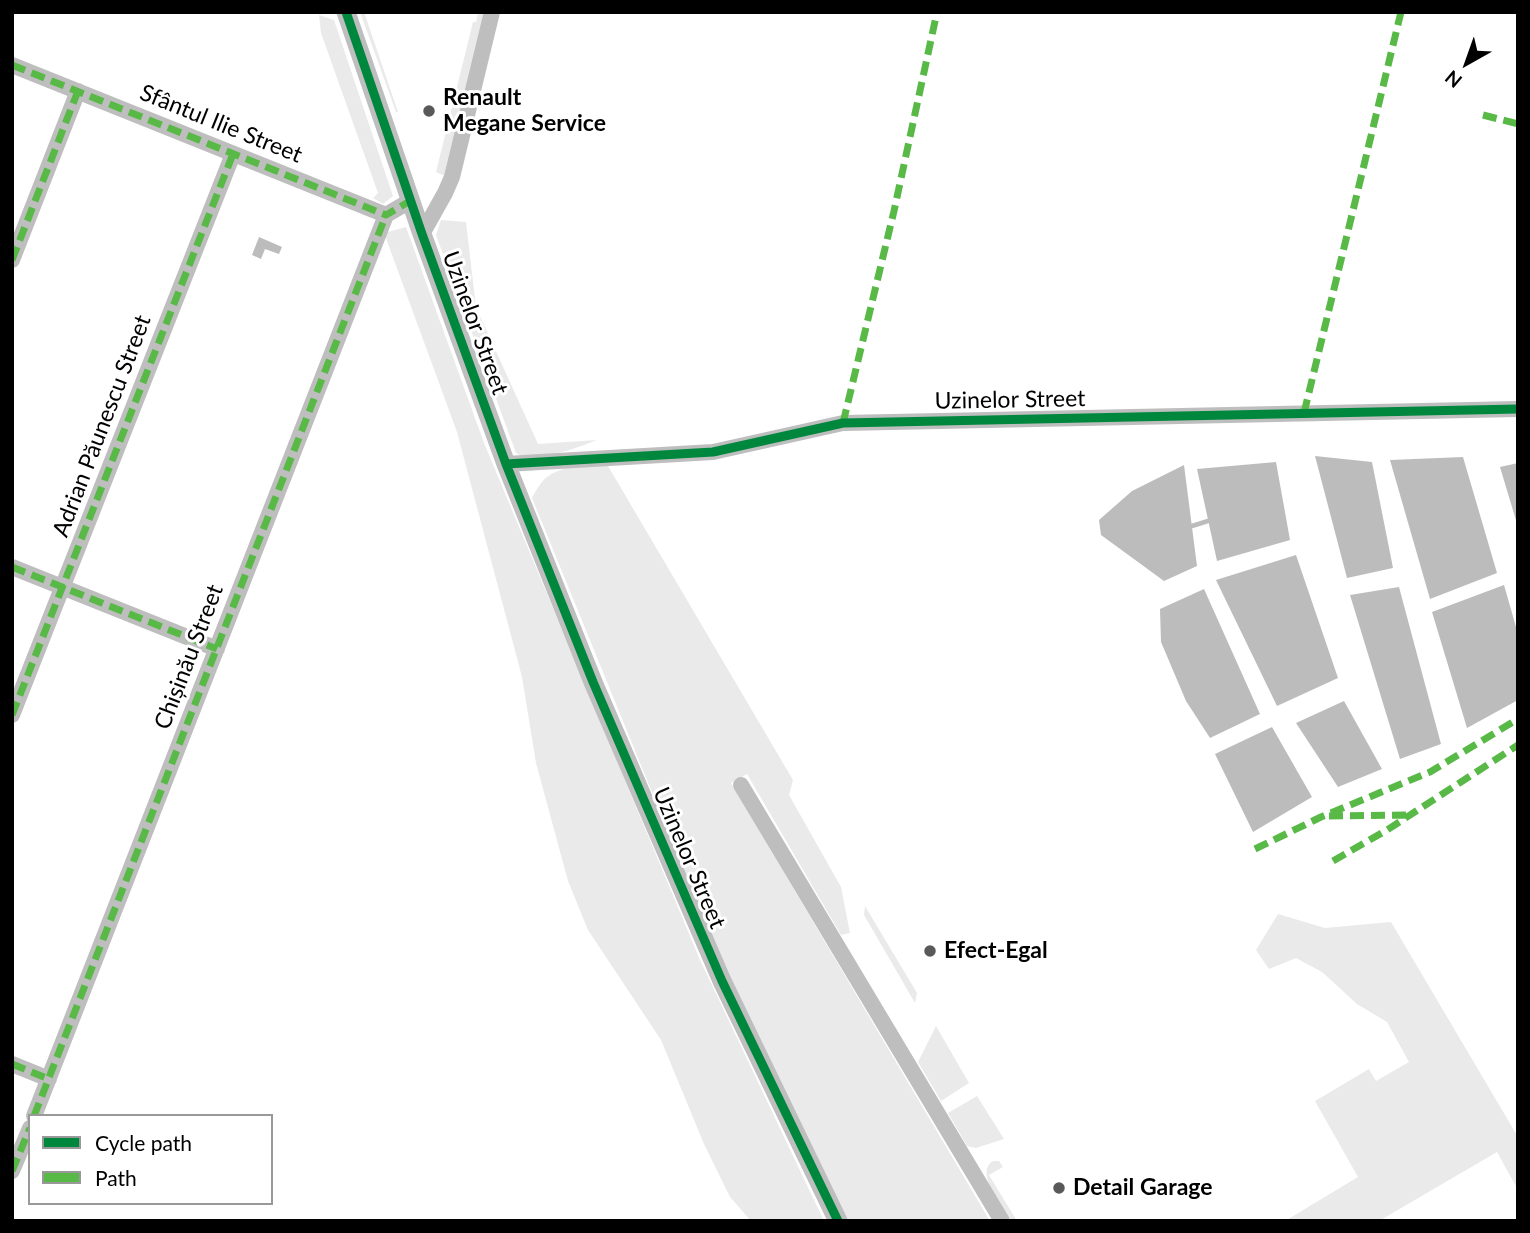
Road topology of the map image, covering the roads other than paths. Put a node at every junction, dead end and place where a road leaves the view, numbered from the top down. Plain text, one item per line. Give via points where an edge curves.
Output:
1 (346, 12) edge
2 (492, 12) edge
3 (12, 65) edge
4 (78, 91) junction
5 (233, 154) junction
6 (410, 201) junction
7 (386, 215) junction
8 (422, 234) junction
9 (12, 260) edge
10 (1518, 409) edge
11 (506, 464) junction
12 (12, 568) edge
13 (63, 587) junction
14 (217, 649) junction
15 (12, 715) edge
16 (741, 785) dead end
17 (12, 1065) edge
18 (49, 1079) junction
19 (35, 1114) edge
20 (28, 1133) edge
21 (12, 1171) edge
22 (838, 1221) edge
23 (1002, 1221) edge

1 - 6 street, Uzinelor Street
2 - 8 street via 452,177
3 - 4 street, Sfântul Ilie Street
4 - 5 street, Sfântul Ilie Street
4 - 9 street
5 - 7 street, Sfântul Ilie Street
5 - 13 street, Adrian Păunescu Street
6 - 7 street
6 - 8 street, Uzinelor Street
7 - 14 street, Chișinău Street
8 - 11 street, Uzinelor Street
10 - 11 street, Uzinelor Street via 843,423 713,452
11 - 22 street, Uzinelor Street via 678,881
12 - 13 street
13 - 14 street
13 - 15 street, Adrian Păunescu Street
14 - 18 street, Chișinău Street
16 - 23 street
17 - 18 street
18 - 19 street, Chișinău Street
20 - 21 street

